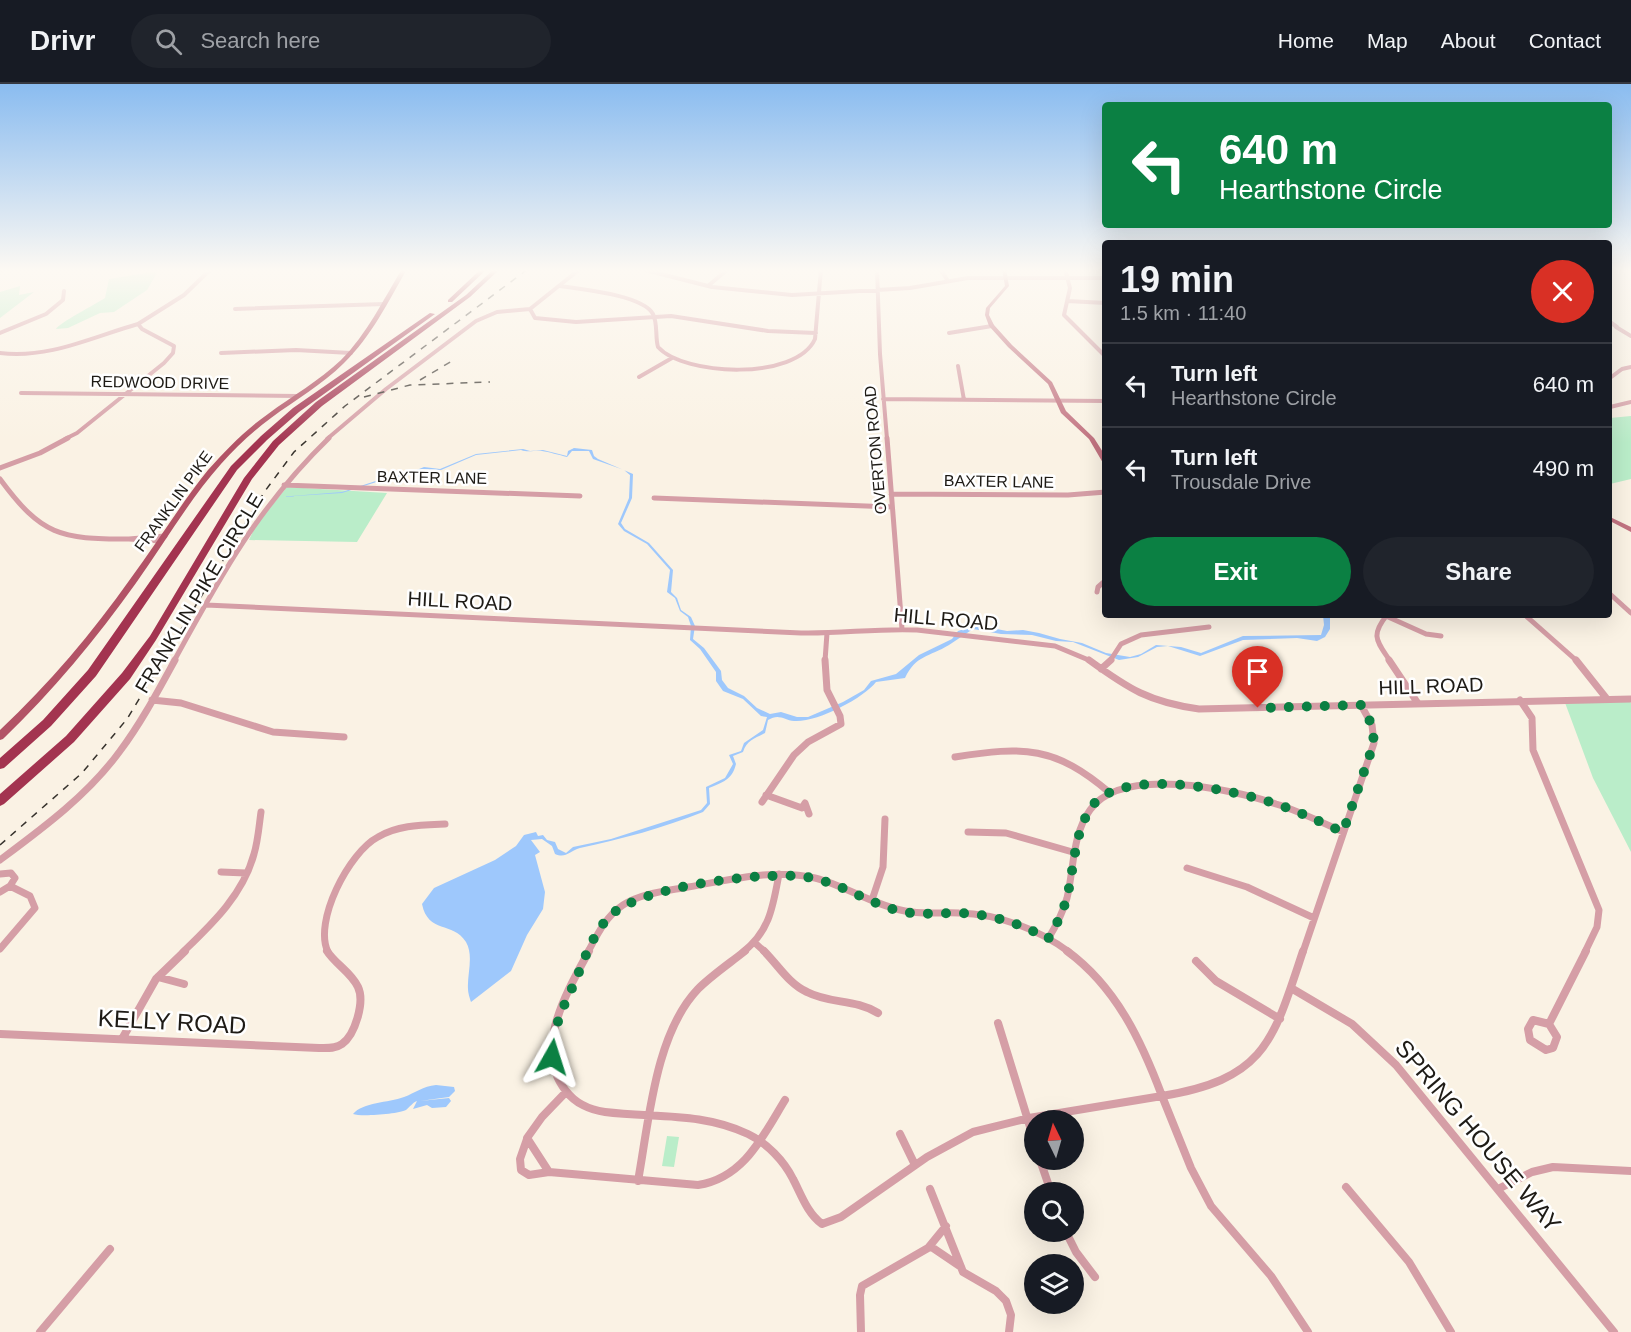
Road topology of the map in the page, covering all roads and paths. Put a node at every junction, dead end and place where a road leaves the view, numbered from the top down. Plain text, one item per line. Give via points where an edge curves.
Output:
1 (127, 327) edge
2 (141, 327) edge
3 (370, 327) edge
4 (413, 327) edge
5 (425, 327) edge
6 (468, 327) edge
7 (655, 327) edge
8 (745, 327) edge
9 (816, 327) edge
10 (878, 327) edge
11 (981, 327) edge
12 (993, 327) edge
13 (1076, 327) edge
14 (1616, 327) edge
15 (816, 333) junction
16 (949, 333) dead end
17 (1631, 336) edge
18 (1102, 348) edge
19 (1098, 349) junction
20 (0, 352) edge
21 (221, 353) dead end
22 (351, 353) junction
23 (1102, 353) edge
24 (672, 358) junction
25 (958, 366) dead end
26 (1631, 367) edge
27 (1612, 376) edge
28 (639, 377) dead end
29 (21, 393) dead end
30 (123, 394) junction
31 (298, 396) junction
32 (883, 399) junction
33 (964, 400) junction
34 (1058, 400) junction
35 (1102, 401) edge
36 (1631, 402) edge
37 (1612, 407) edge
38 (1102, 456) edge
39 (0, 468) edge
40 (0, 479) edge
41 (284, 485) junction
42 (1102, 492) edge
43 (891, 494) junction
44 (580, 496) dead end
45 (654, 498) dead end
46 (892, 507) junction
47 (1612, 520) edge
48 (1629, 527) edge
49 (163, 539) junction
50 (1102, 584) edge
51 (1097, 592) dead end
52 (1612, 596) edge
53 (206, 605) junction
54 (1631, 613) edge
55 (1384, 618) edge
56 (1392, 618) edge
57 (1528, 618) edge
58 (1209, 627) dead end
59 (902, 629) junction
60 (827, 633) junction
61 (1441, 636) dead end
62 (1101, 669) junction
63 (1607, 699) junction
64 (1631, 699) edge
65 (152, 700) junction
66 (1520, 700) junction
67 (1417, 702) junction
68 (1361, 705) junction
69 (0, 736) edge
70 (344, 737) dead end
71 (955, 757) dead end
72 (0, 765) edge
73 (1110, 793) junction
74 (0, 801) edge
75 (261, 812) dead end
76 (809, 814) dead end
77 (885, 819) dead end
78 (445, 825) dead end
79 (968, 832) dead end
80 (1343, 832) junction
81 (1076, 853) junction
82 (0, 860) edge
83 (1186, 868) dead end
84 (221, 872) dead end
85 (246, 873) junction
86 (0, 874) edge
87 (779, 874) junction
88 (10, 886) junction
89 (0, 892) edge
90 (872, 900) junction
91 (1314, 918) junction
92 (1048, 939) junction
93 (754, 943) junction
94 (0, 949) edge
95 (1196, 961) dead end
96 (158, 977) junction
97 (184, 984) dead end
98 (1291, 988) junction
99 (878, 1013) dead end
100 (1280, 1020) junction
101 (998, 1023) dead end
102 (1549, 1024) junction
103 (0, 1034) edge
104 (122, 1039) junction
105 (566, 1092) junction
106 (1162, 1096) junction
107 (785, 1100) dead end
108 (1024, 1110) edge
109 (1083, 1110) edge
110 (650, 1114) junction
111 (1024, 1121) edge
112 (900, 1134) dead end
113 (527, 1138) junction
114 (758, 1140) junction
115 (915, 1165) junction
116 (1631, 1171) edge
117 (549, 1172) junction
118 (638, 1181) junction
119 (1346, 1187) dead end
120 (930, 1189) dead end
121 (1497, 1189) junction
122 (946, 1226) junction
123 (1071, 1242) edge
124 (930, 1246) junction
125 (110, 1249) dead end
126 (961, 1267) junction
127 (1095, 1277) dead end
128 (40, 1332) edge
129 (861, 1332) edge
130 (1009, 1332) edge
131 (1308, 1332) edge
132 (1451, 1332) edge
133 (1614, 1332) edge

1 - 20 street via 40,353
2 - 30 street via 175,347 164,363
3 - 22 main road, FRANKLIN PIKE
4 - 72 highway via 296,410 264,438 228,477 92,673 47,723
5 - 74 highway via 315,408 276,443 243,487 131,670 70,739
6 - 41 street, FRANKLIN PIKE CIRCLE via 355,415
7 - 24 street via 657,346
8 - 15 street
9 - 15 street
10 - 32 street, OVERTON ROAD
11 - 16 street
12 - 34 street via 1049,381
13 - 19 street
14 - 17 street
15 - 24 street via 813,345 804,353 762,370 731,370
18 - 19 street
19 - 23 street
21 - 22 street
22 - 31 main road, FRANKLIN PIKE
24 - 28 street
25 - 33 street
26 - 27 street
29 - 30 street, REDWOOD DRIVE
30 - 31 street, REDWOOD DRIVE
30 - 39 street via 77,433
31 - 49 main road, FRANKLIN PIKE via 229,450
32 - 33 street
32 - 43 street, OVERTON ROAD
33 - 34 street
34 - 35 street
34 - 38 street
36 - 37 street
40 - 49 street via 29,515 46,527 83,538
41 - 44 street, BAXTER LANE
41 - 53 street, FRANKLIN PIKE CIRCLE via 254,524
42 - 43 street, BAXTER LANE
43 - 46 street, OVERTON ROAD
45 - 46 street
46 - 59 street, OVERTON ROAD
47 - 48 street
49 - 69 main road, FRANKLIN PIKE via 79,656
50 - 51 street
52 - 54 street
53 - 60 street, HILL ROAD
53 - 65 street, FRANKLIN PIKE CIRCLE
55 - 67 street via 1378,625 1376,640
56 - 61 street via 1426,634
57 - 63 street via 1575,659
58 - 62 street via 1138,637 1119,645 1110,664
59 - 60 street, HILL ROAD
59 - 62 street, HILL ROAD via 1055,646
60 - 76 street via 825,680 842,724 796,752 764,798 802,808 805,803
62 - 68 street, HILL ROAD via 1139,694 1181,707
63 - 64 street, HILL ROAD
63 - 66 street, HILL ROAD
65 - 70 street via 185,705 269,731
65 - 82 street, FRANKLIN PIKE CIRCLE via 102,773
66 - 67 street, HILL ROAD
66 - 102 street via 1533,720 1533,750 1599,910 1597,927
67 - 68 street, HILL ROAD
68 - 80 street via 1372,725 1374,743
71 - 73 street via 1011,749 1045,753 1084,771
73 - 80 street via 1148,783 1242,794 1284,806
73 - 81 street via 1090,809 1081,827
75 - 85 street via 256,848
77 - 90 street via 883,867
78 - 104 street, KELLY ROAD via 391,830 361,849 346,869 327,915 324,938 332,960 357,984 361,994 356,1017 341,1045 304,1047
79 - 81 street via 1013,835
80 - 91 street
81 - 92 street via 1064,906
83 - 91 street via 1240,884
84 - 85 street
85 - 96 street via 224,912
86 - 88 street via 13,874
87 - 90 street via 817,879
87 - 93 street via 772,914
87 - 105 street via 659,892 635,899 610,915 588,952 554,1034 553,1064
88 - 89 street
88 - 94 street via 32,896 35,908
90 - 92 street via 911,913 1001,919
91 - 98 street
92 - 106 street via 1089,968 1115,998
93 - 99 street via 802,990 823,998 861,1002
93 - 110 street via 704,983 679,1014 663,1050
95 - 100 street via 1216,981
96 - 97 street
96 - 104 street
98 - 100 street
98 - 121 street, SPRING HOUSE WAY via 1344,1018 1389,1057
100 - 106 street via 1265,1048 1239,1072 1198,1088
101 - 108 street
102 - 102 street via 1533,1020 1527,1031 1531,1041 1545,1050 1553,1048 1557,1037
103 - 104 street, KELLY ROAD
105 - 110 street via 594,1110
105 - 113 street
106 - 109 street
106 - 131 street via 1212,1209 1274,1280
107 - 114 street
110 - 114 street via 708,1119
110 - 118 street
111 - 115 street via 967,1134
112 - 115 street
113 - 117 street
113 - 117 street via 521,1170 526,1174
114 - 115 street via 781,1161 820,1223 842,1215
114 - 118 street via 738,1168 720,1181 704,1185
116 - 121 street via 1553,1167 1532,1172
117 - 118 street
119 - 132 street via 1404,1255
120 - 122 street
121 - 133 street, SPRING HOUSE WAY
122 - 124 street
122 - 126 street
123 - 127 street
124 - 126 street
124 - 129 street via 862,1286
125 - 128 street
126 - 130 street via 965,1274 1005,1298 1011,1316

